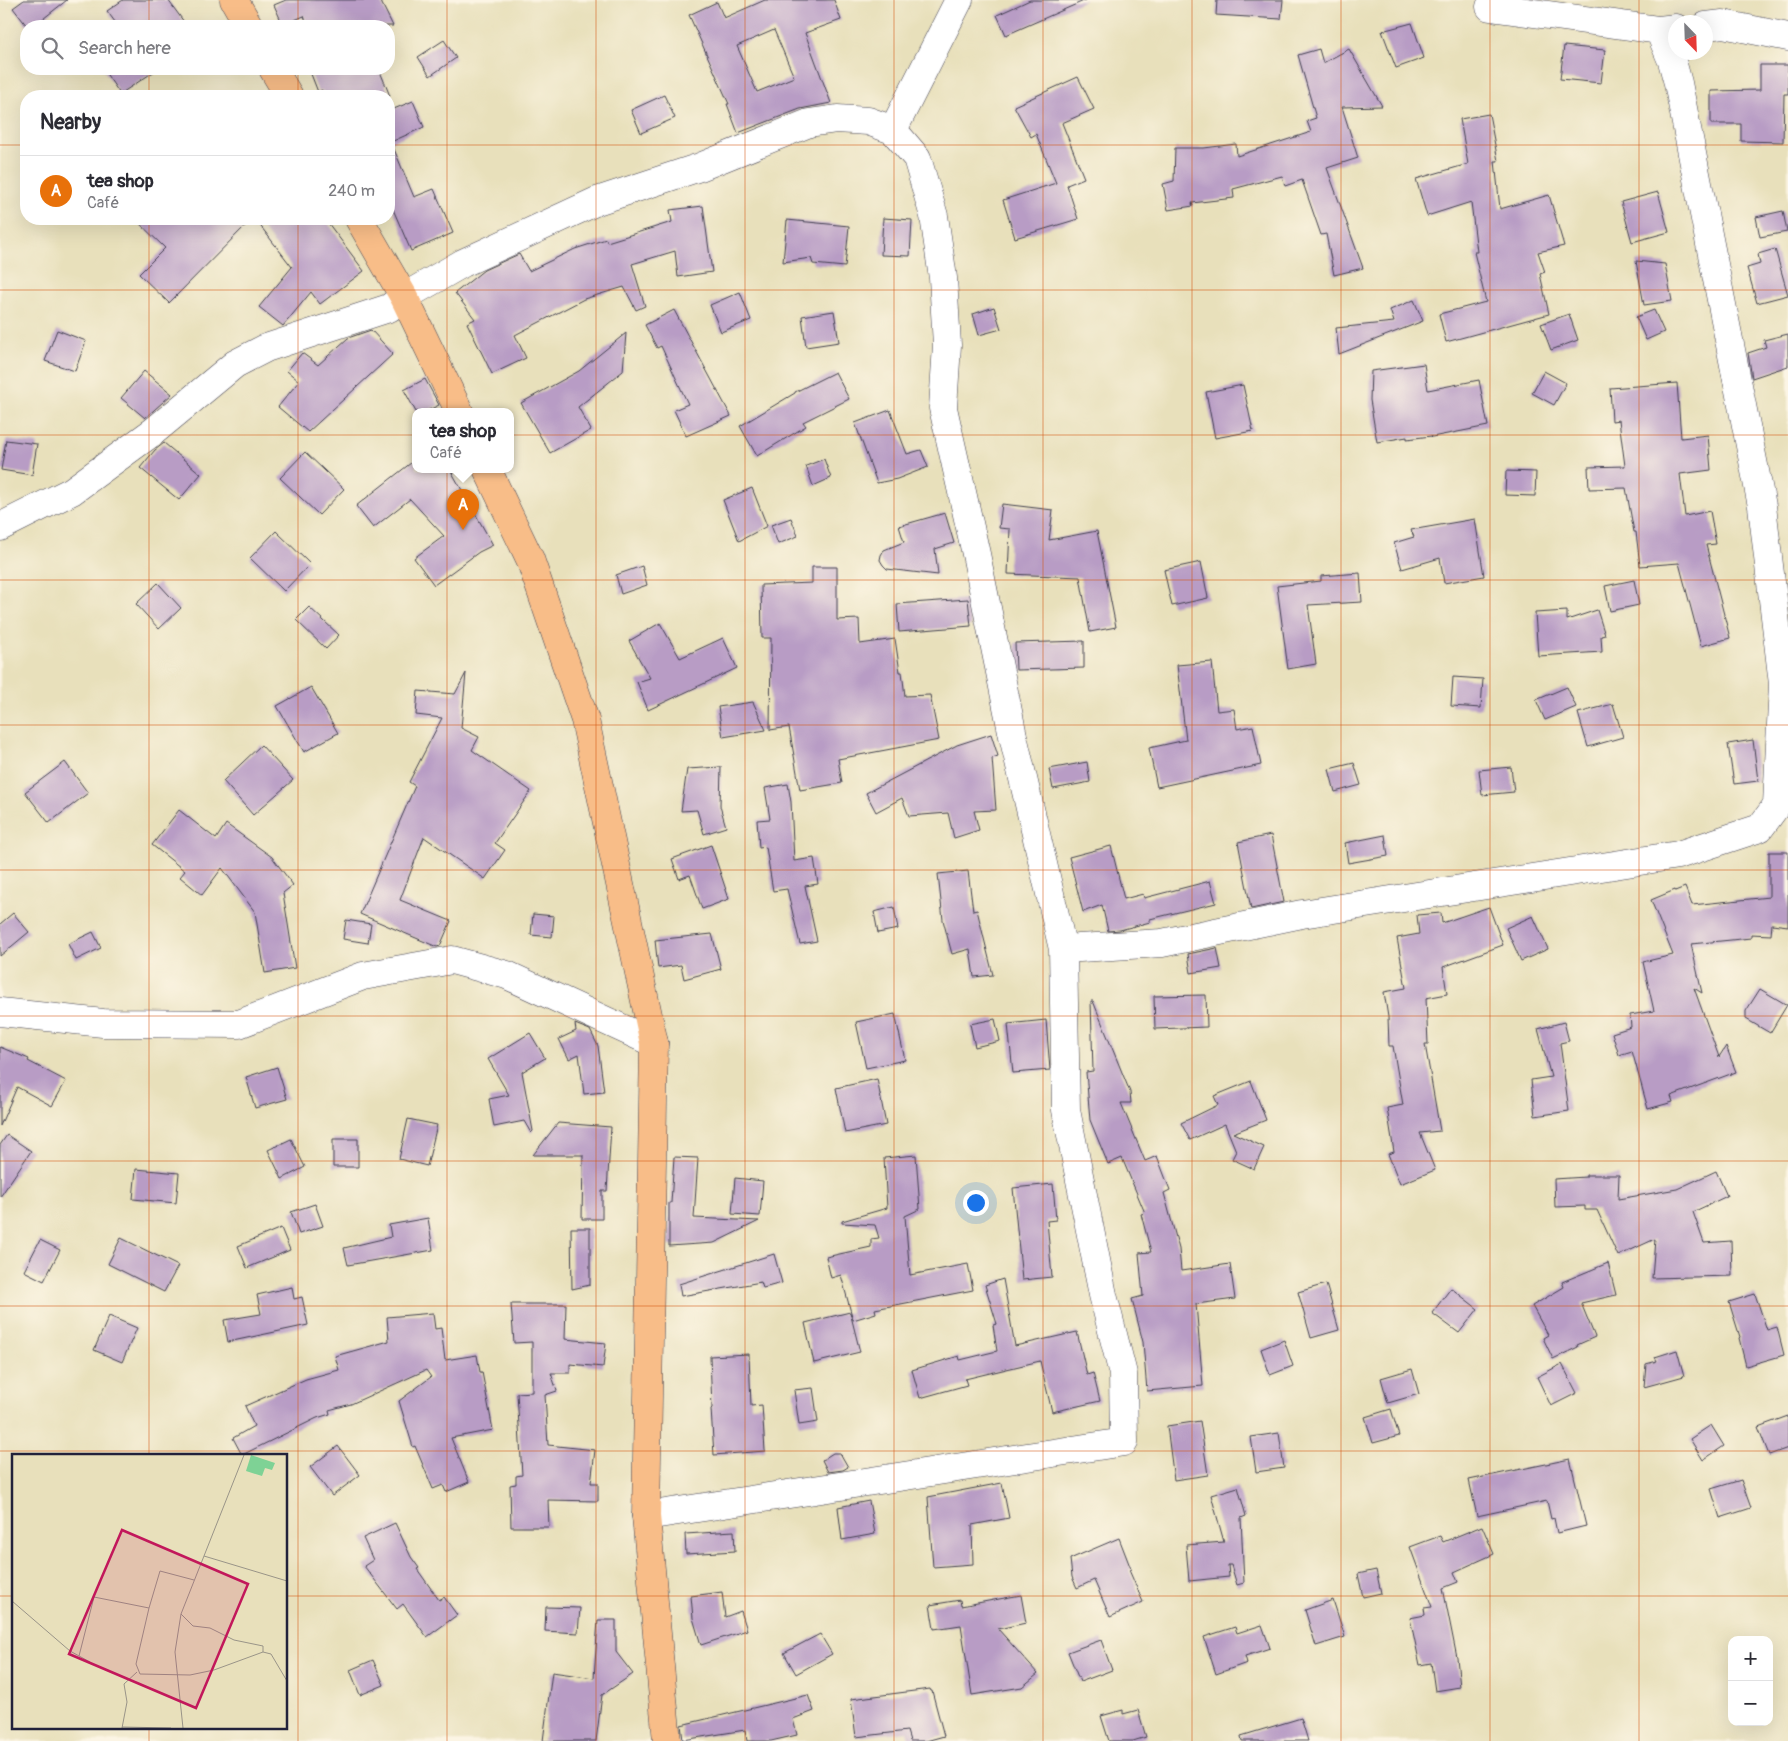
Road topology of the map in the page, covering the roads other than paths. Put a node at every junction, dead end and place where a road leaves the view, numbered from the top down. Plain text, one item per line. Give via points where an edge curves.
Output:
1 (234, 0) edge
2 (959, 0) edge
3 (1490, 7) dead end
4 (246, 20) edge
5 (1713, 25) edge
6 (1667, 29) edge
7 (1788, 37) edge
8 (277, 75) edge
9 (285, 90) edge
10 (893, 130) junction
11 (362, 225) edge
12 (404, 297) junction
13 (458, 408) edge
14 (489, 473) edge
15 (0, 527) edge
16 (1063, 949) junction
17 (0, 1012) edge
18 (654, 1043) junction
19 (646, 1516) junction
20 (667, 1741) edge

1 - 4 highway
2 - 10 street
3 - 6 street
5 - 7 street via 1723,24
6 - 16 street via 1762,506 1783,684 1777,805 1760,828 1678,855 1302,914 1162,943
8 - 9 highway
10 - 12 street via 868,121 809,123 700,167 597,201 463,263
10 - 16 street via 917,158 934,216 943,278 947,345 943,408
11 - 12 highway
12 - 13 highway
12 - 15 street via 382,310 266,348 235,364 154,431 72,491
14 - 18 highway via 530,559 585,720
16 - 19 street via 1066,1110 1103,1295 1123,1374 1124,1442
17 - 18 street via 102,1023 238,1024 363,976 452,960 507,975
18 - 19 highway
19 - 20 highway

